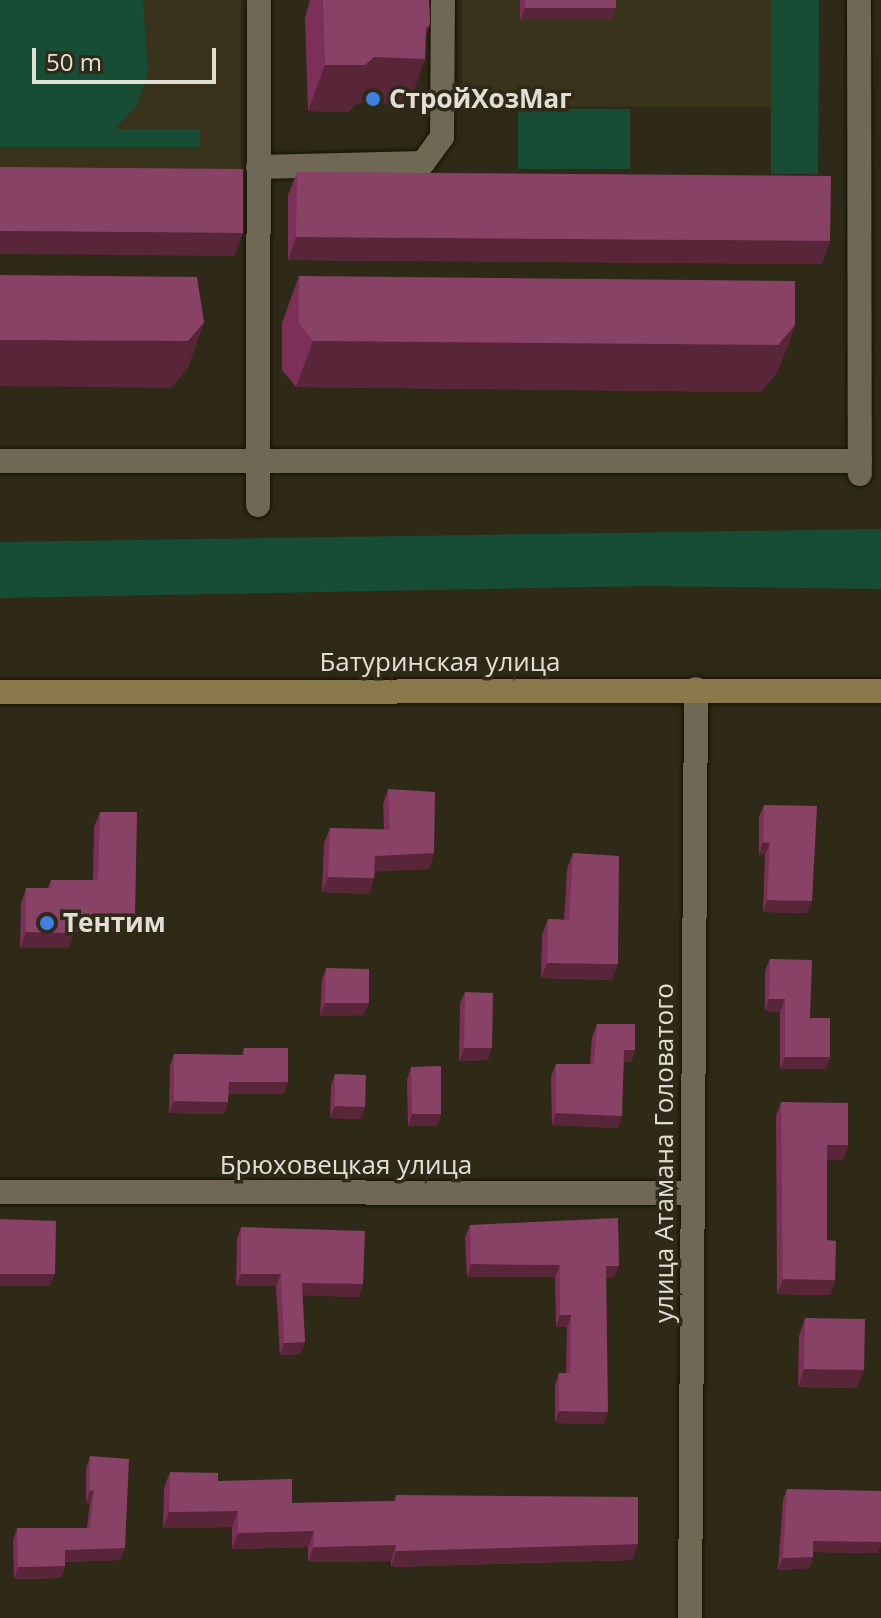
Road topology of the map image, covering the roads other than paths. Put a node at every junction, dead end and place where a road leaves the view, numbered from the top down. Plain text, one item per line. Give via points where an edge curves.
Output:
1 (259, 0) edge
2 (443, 0) edge
3 (859, 0) edge
4 (258, 167) junction
5 (258, 460) junction
6 (0, 461) edge
7 (258, 505) dead end
8 (696, 689) junction
9 (881, 691) edge
10 (0, 692) edge
11 (0, 1192) edge
12 (691, 1193) junction
13 (690, 1618) edge

1 - 4 street
2 - 4 street via 442,137 423,163
3 - 5 street via 860,469
4 - 5 street
5 - 6 street
5 - 7 street
8 - 9 street, Батуринская улица
8 - 10 street, Батуринская улица
8 - 12 street, улица Атамана Головатого
11 - 12 street, Брюховецкая улица
12 - 13 street, улица Атамана Головатого

